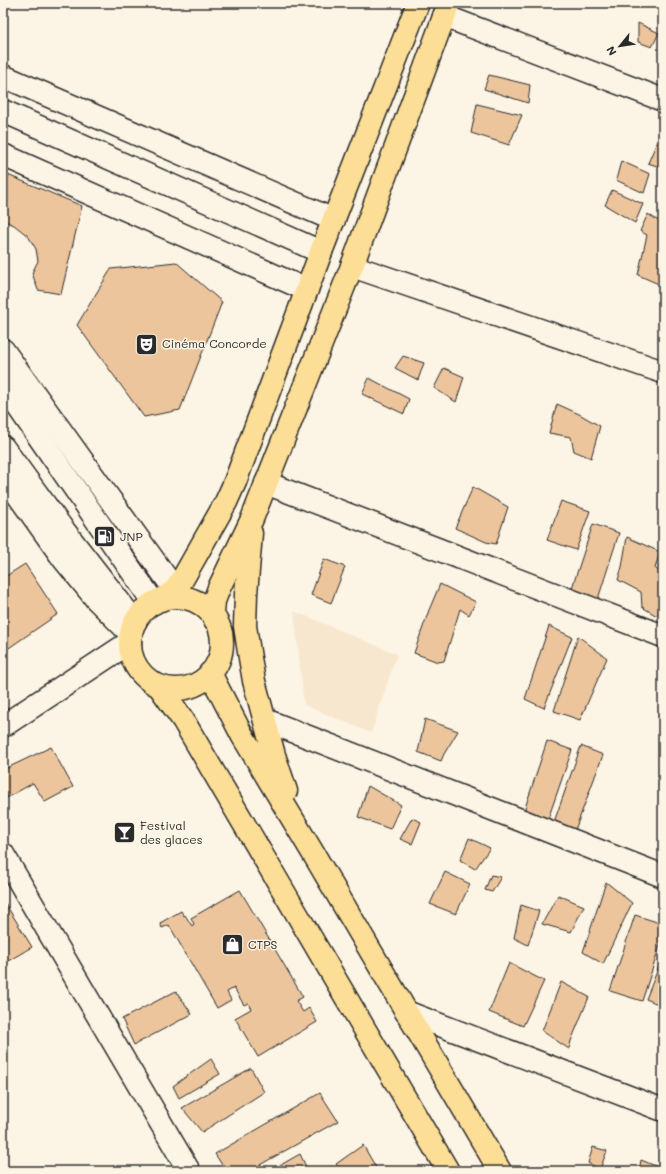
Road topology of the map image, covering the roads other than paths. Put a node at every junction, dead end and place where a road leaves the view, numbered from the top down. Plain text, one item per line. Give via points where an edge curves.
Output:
1 (418, 3) edge
2 (446, 10) edge
3 (3, 76) edge
4 (663, 100) edge
5 (3, 111) edge
6 (3, 155) edge
7 (334, 220) junction
8 (321, 252) junction
9 (352, 266) junction
10 (307, 290) junction
11 (3, 350) edge
12 (663, 372) edge
13 (3, 385) edge
14 (3, 448) edge
15 (3, 474) edge
16 (266, 483) junction
17 (252, 519) junction
18 (163, 598) junction
19 (215, 620) junction
20 (132, 633) junction
21 (663, 636) edge
22 (210, 673) junction
23 (159, 686) junction
24 (265, 720) junction
25 (3, 726) edge
26 (3, 854) edge
27 (316, 858) junction
28 (663, 876) edge
29 (406, 1012) junction
30 (663, 1110) edge
31 (189, 1171) edge
32 (448, 1171) edge
33 (500, 1171) edge

1 - 7 main road
2 - 4 street
2 - 9 main road
3 - 7 street
5 - 8 street
6 - 10 street
7 - 8 main road
8 - 10 main road
9 - 12 street
9 - 16 main road
10 - 18 main road via 226,502 182,580
11 - 18 street
13 - 18 street
14 - 20 street via 62,528
15 - 20 street via 62,557 97,600
16 - 17 main road
16 - 21 street
17 - 19 main road via 214,601
17 - 24 main road via 245,626 254,682
18 - 19 main road via 190,600 202,606
18 - 20 main road via 147,608
19 - 22 main road via 220,633 221,648 218,662
20 - 23 main road via 131,653 138,668 149,681
20 - 25 street
22 - 23 main road via 199,683 185,688 170,689
22 - 27 main road via 242,735
23 - 32 main road via 183,720
24 - 27 main road via 292,809
24 - 28 street
26 - 31 street
27 - 29 main road
29 - 30 street
29 - 33 main road

